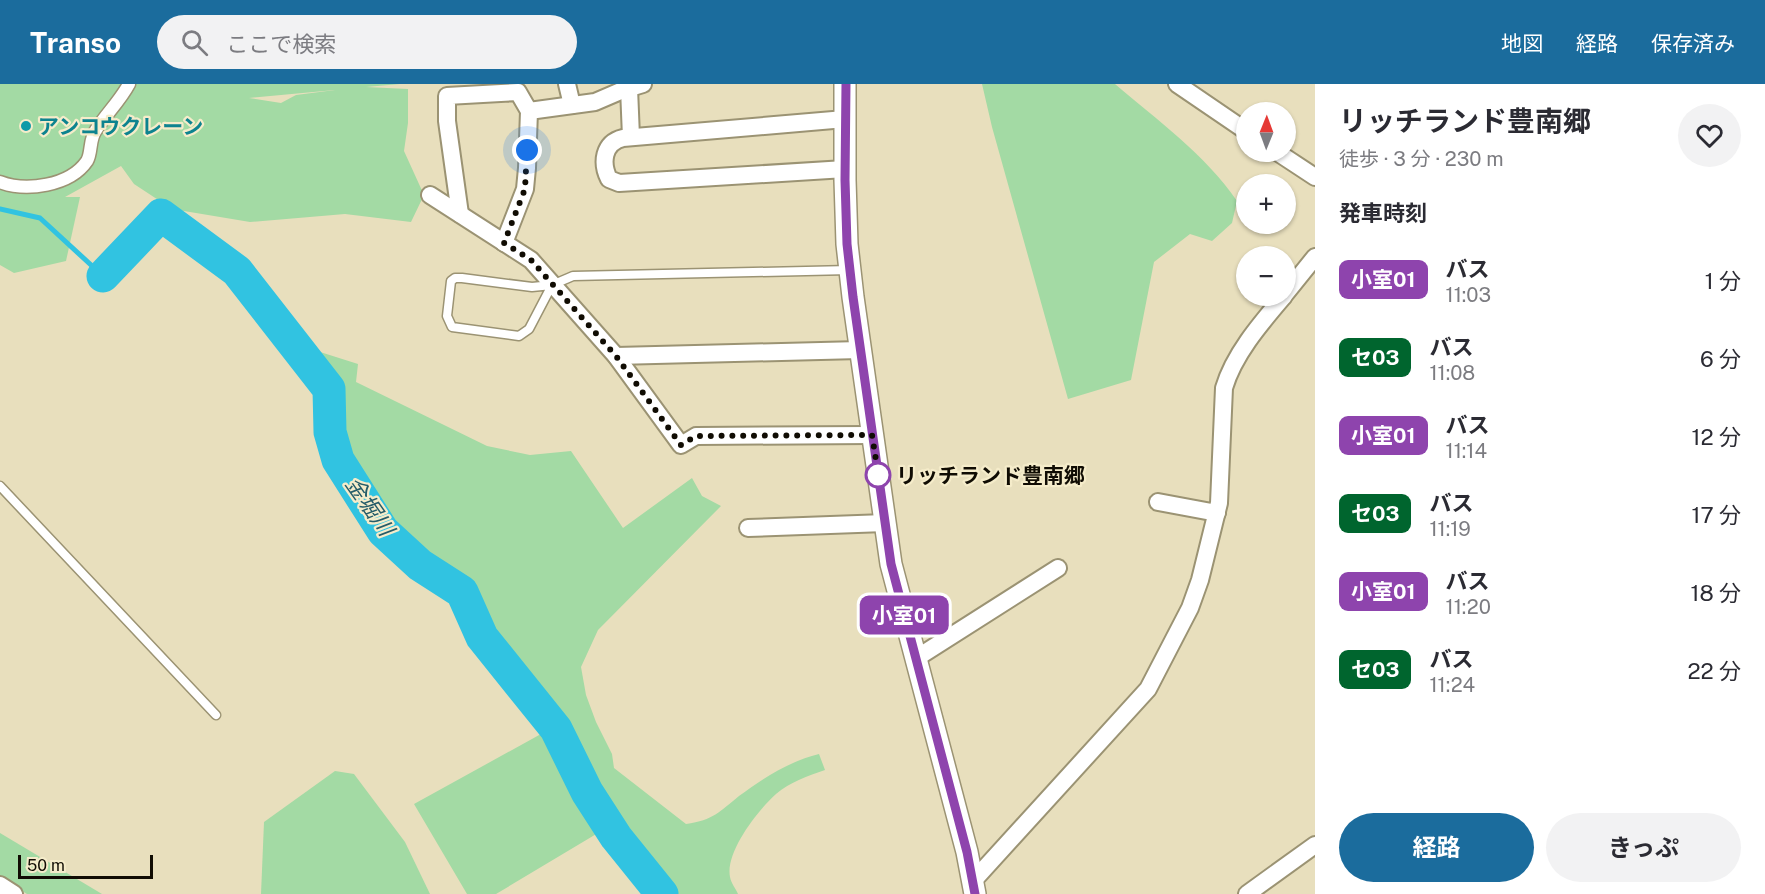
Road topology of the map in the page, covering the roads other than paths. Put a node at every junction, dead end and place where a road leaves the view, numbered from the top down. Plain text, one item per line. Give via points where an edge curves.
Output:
1 (129, 84) edge
2 (567, 84) edge
3 (846, 84) edge
4 (1177, 84) edge
5 (638, 85) edge
6 (572, 105) junction
7 (529, 111) junction
8 (845, 119) junction
9 (1236, 124) edge
10 (631, 137) junction
11 (1292, 162) edge
12 (845, 169) junction
13 (1315, 177) edge
14 (0, 182) edge
15 (430, 195) dead end
16 (460, 214) junction
17 (504, 243) junction
18 (1315, 257) edge
19 (850, 270) junction
20 (1296, 280) edge
21 (552, 285) junction
22 (1275, 306) edge
23 (860, 350) junction
24 (616, 356) junction
25 (872, 435) junction
26 (0, 486) edge
27 (1158, 502) dead end
28 (1217, 513) junction
29 (885, 523) junction
30 (748, 528) dead end
31 (1058, 568) dead end
32 (915, 659) junction
33 (216, 715) dead end
34 (1315, 845) edge
35 (0, 885) edge
36 (975, 887) edge
37 (14, 894) edge
38 (1247, 894) edge

1 - 14 street via 94,132 87,161 68,177 35,187
2 - 6 street
3 - 8 street
4 - 9 street
5 - 6 street via 595,102
5 - 10 street
6 - 7 street
7 - 16 street via 518,92 447,96
7 - 17 street via 525,189
8 - 10 street
8 - 12 street
10 - 12 street via 612,142 605,152 605,168 613,182
11 - 13 street
12 - 19 street
15 - 16 street
16 - 17 street
17 - 21 street via 531,260
18 - 20 street
19 - 21 lane via 573,276
19 - 23 street
21 - 21 lane via 529,329 519,336 452,327 447,316 451,281 455,279 532,287
21 - 24 street
22 - 28 street via 1228,373
23 - 24 street
23 - 25 street
24 - 25 street via 681,445 696,436
25 - 29 street
26 - 33 lane
27 - 28 street
28 - 36 street via 1190,609 1148,689
29 - 30 street
29 - 32 street
31 - 32 street
32 - 36 street
34 - 38 street
35 - 37 street

